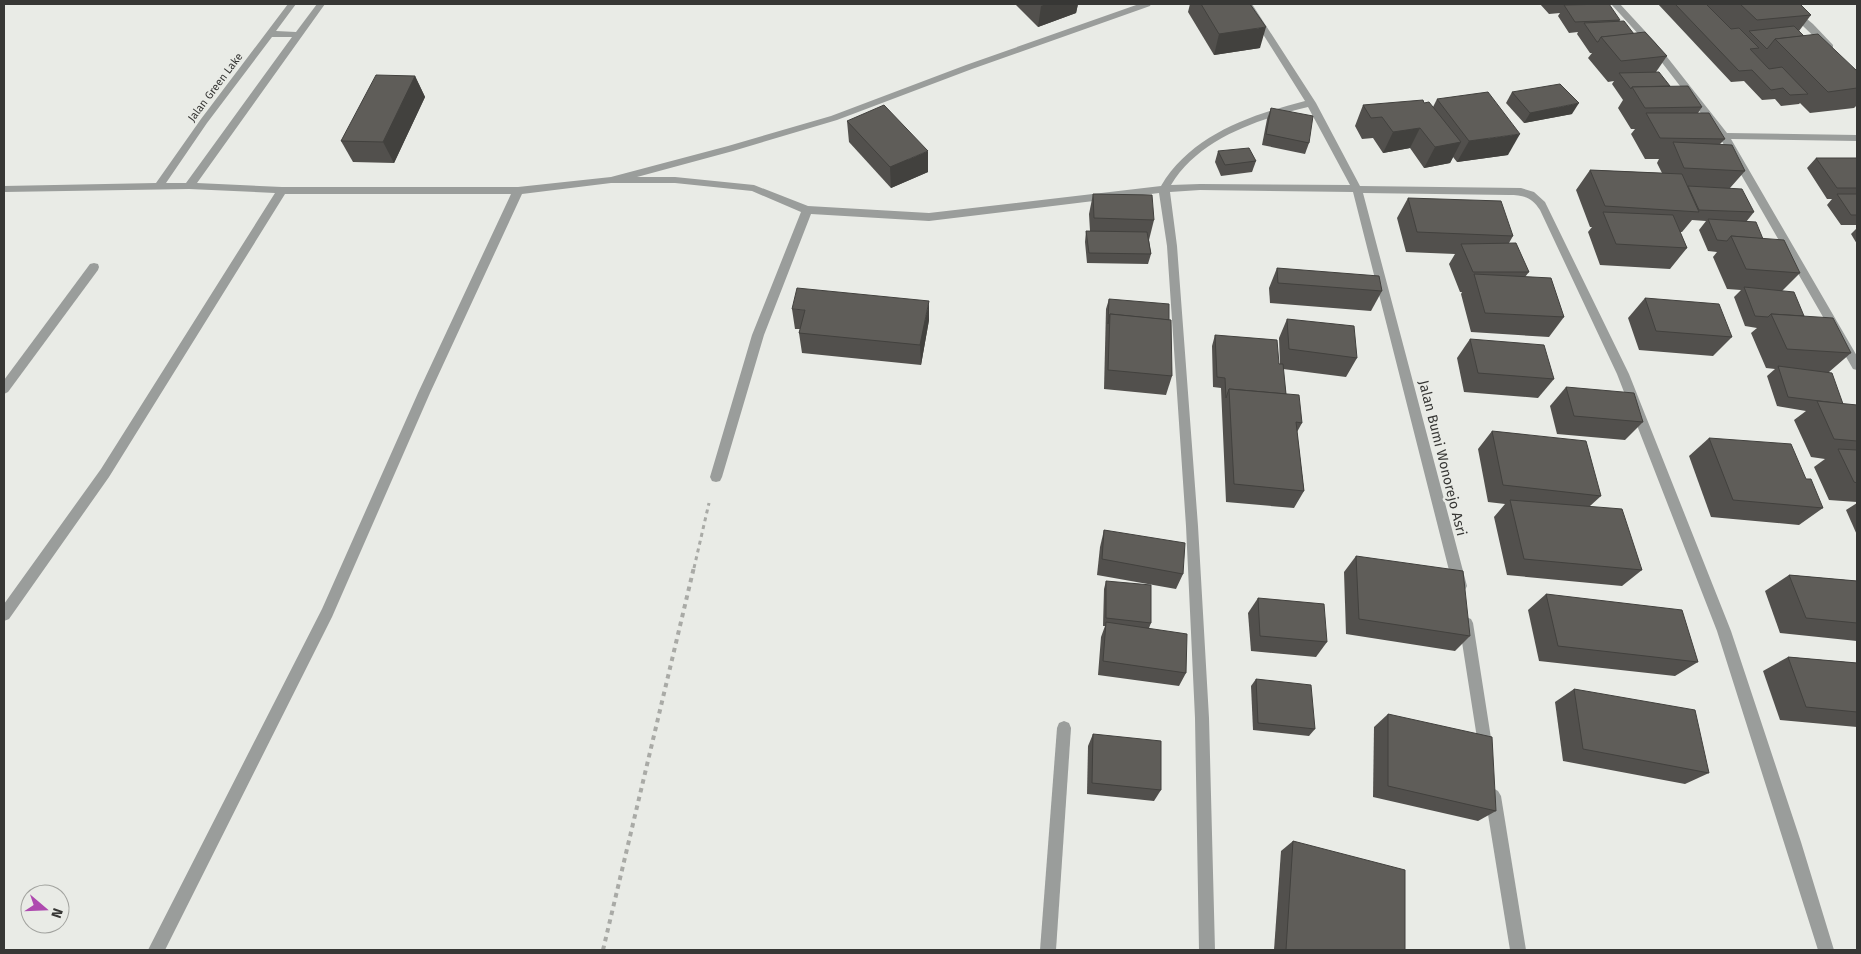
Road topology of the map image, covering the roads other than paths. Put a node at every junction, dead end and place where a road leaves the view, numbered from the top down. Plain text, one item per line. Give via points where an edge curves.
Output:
1 (292, 4) edge
2 (321, 4) edge
3 (1147, 4) edge
4 (1248, 4) edge
5 (1615, 4) edge
6 (1784, 4) edge
7 (1802, 4) edge
8 (1810, 26) junction
9 (271, 34) junction
10 (299, 35) junction
11 (1837, 54) edge
12 (1311, 103) junction
13 (1724, 136) junction
14 (1857, 138) edge
15 (611, 180) junction
16 (160, 186) junction
17 (189, 186) junction
18 (4, 189) edge
19 (1164, 189) junction
20 (1357, 189) junction
21 (282, 190) junction
22 (518, 192) junction
23 (807, 210) junction
24 (94, 267) dead end
25 (1857, 366) edge
26 (4, 389) edge
27 (716, 477) road end
28 (4, 614) edge
29 (1064, 728) dead end
30 (1488, 766) edge
31 (1492, 785) edge
32 (156, 950) edge
33 (1048, 950) edge
34 (1208, 950) edge
35 (1518, 950) edge
36 (1826, 950) edge

1 - 9 street, Jalan Green Lake
2 - 10 street
3 - 15 street via 969,66 834,118
4 - 12 street, Jalan Bumi Wonorejo Asri
5 - 13 street via 1653,45
6 - 8 street
7 - 8 street
8 - 11 street
9 - 10 street
9 - 16 street, Jalan Green Lake via 204,121
10 - 17 street
12 - 19 street via 1268,114 1211,140 1186,159
12 - 20 street, Jalan Bumi Wonorejo Asri
13 - 14 street
13 - 25 street
15 - 22 street
15 - 23 street via 676,180 754,188
16 - 17 street
16 - 18 street
17 - 21 street
19 - 20 street
19 - 23 street via 930,217
19 - 34 street via 1172,246 1192,526 1202,718
20 - 30 street, Jalan Bumi Wonorejo Asri via 1459,581
20 - 36 street via 1525,192 1535,195 1541,202 1623,374 1720,622 1794,842
21 - 22 street
21 - 28 street via 105,473
22 - 32 street via 327,612
23 - 27 street via 758,335
24 - 26 street
29 - 33 street
31 - 35 street

